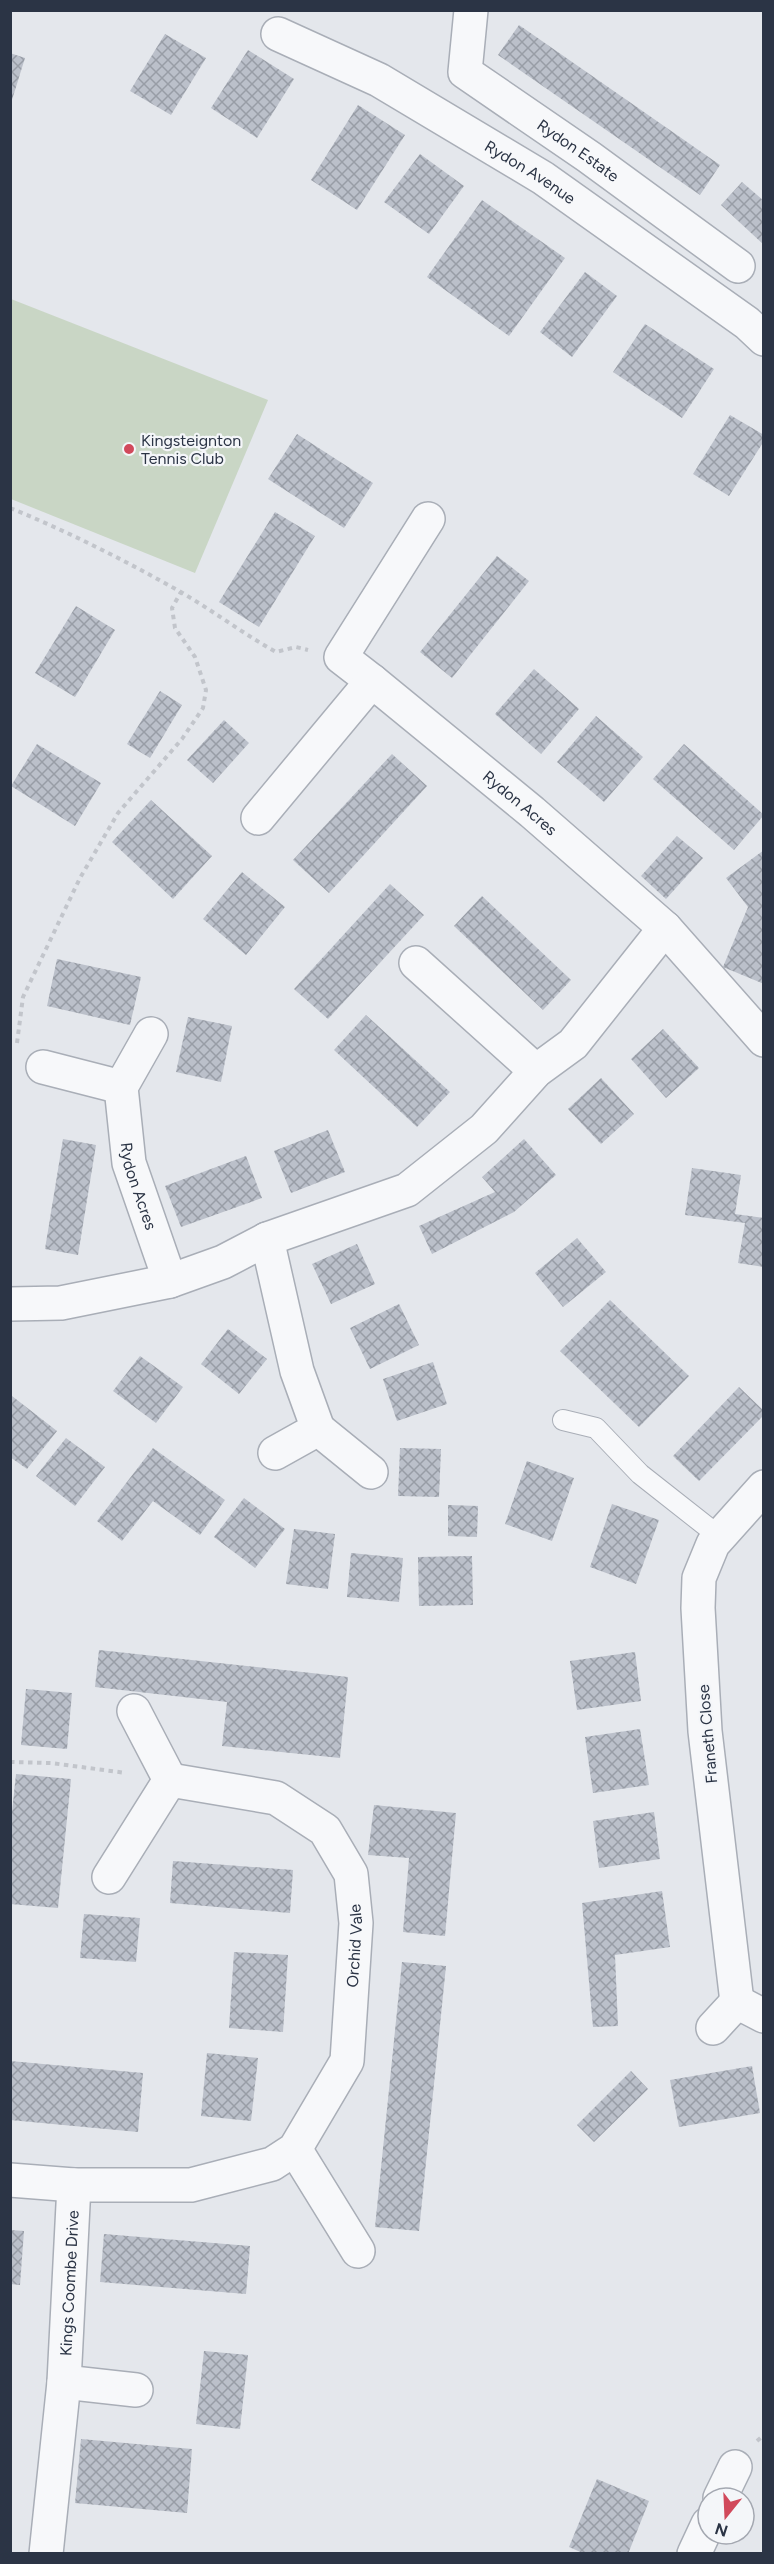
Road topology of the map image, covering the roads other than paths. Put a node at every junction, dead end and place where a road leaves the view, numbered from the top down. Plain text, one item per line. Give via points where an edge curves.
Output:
1 (471, 10) edge
2 (278, 34) dead end
3 (738, 266) dead end
4 (764, 339) edge
5 (428, 519) dead end
6 (372, 681) junction
7 (258, 818) dead end
8 (665, 928) junction
9 (416, 963) dead end
10 (151, 1034) dead end
11 (764, 1040) edge
12 (43, 1067) road end
13 (536, 1071) junction
14 (121, 1087) junction
15 (267, 1239) junction
16 (170, 1281) junction
17 (10, 1304) edge
18 (563, 1419) dead end
19 (318, 1429) junction
20 (275, 1453) dead end
21 (371, 1472) dead end
22 (764, 1487) edge
23 (720, 1537) junction
24 (134, 1711) dead end
25 (170, 1780) junction
26 (109, 1877) dead end
27 (750, 2009) edge
28 (713, 2028) dead end
29 (295, 2149) junction
30 (10, 2180) edge
31 (74, 2186) junction
32 (358, 2251) dead end
33 (64, 2382) junction
34 (135, 2390) dead end
35 (735, 2467) dead end
36 (726, 2486) edge
37 (46, 2553) edge

1 - 3 street, Rydon Estate via 465,72
2 - 4 street, Rydon Avenue via 379,80 543,178
5 - 6 street, Rydon Acres via 341,657
6 - 7 street
6 - 8 street, Rydon Acres
8 - 11 street, Rydon Acres
8 - 13 street via 573,1044
9 - 13 street
10 - 14 street
12 - 14 street
13 - 15 street via 484,1129 407,1190
14 - 16 street, Rydon Acres via 129,1163
15 - 16 street via 223,1262
15 - 19 street via 297,1371
16 - 17 street via 61,1303
18 - 23 lane via 596,1428 640,1474
19 - 20 street
19 - 21 street
22 - 23 street, Franeth Close
23 - 27 street, Franeth Close via 713,1544 699,1578 705,1731
24 - 25 street
25 - 26 street
25 - 29 street, Orchid Vale via 276,1798 325,1830 351,1874 356,1923 347,2061
27 - 28 street, Franeth Close
29 - 31 street, Orchid Vale via 272,2164 191,2185
29 - 32 street
30 - 31 street, Orchid Vale
31 - 33 street, Kings Coombe Drive
33 - 34 street
33 - 37 street, Kings Coombe Drive
35 - 36 street

